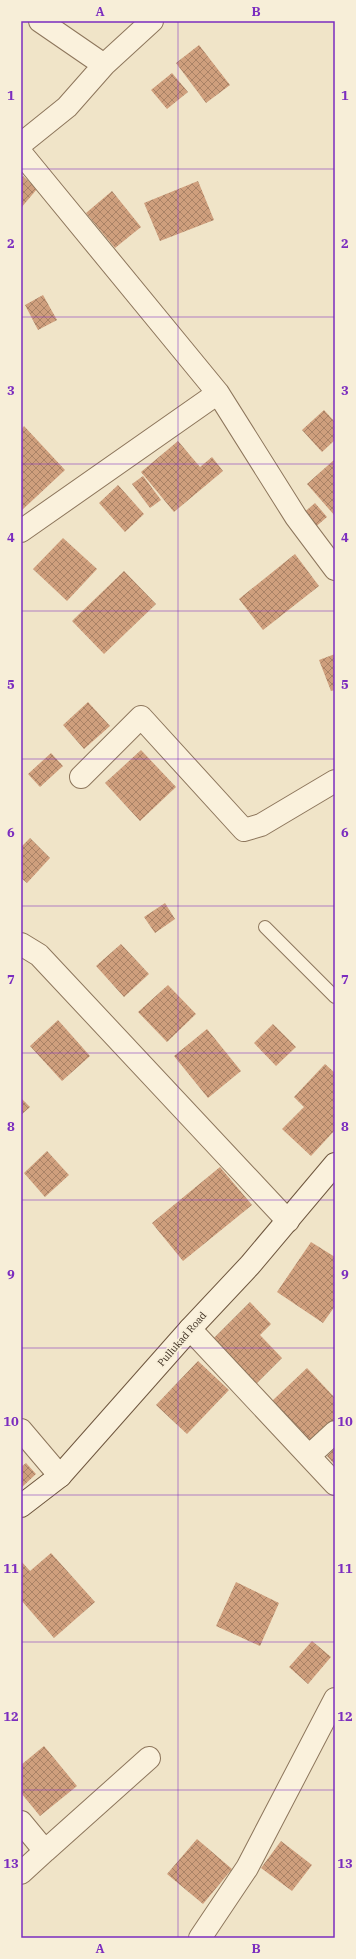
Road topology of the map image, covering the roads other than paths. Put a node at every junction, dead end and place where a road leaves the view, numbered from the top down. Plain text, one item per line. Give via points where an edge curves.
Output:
1 (40, 21) edge
2 (152, 21) edge
3 (104, 65) junction
4 (21, 144) edge
5 (21, 153) edge
6 (218, 393) junction
7 (21, 531) edge
8 (335, 569) edge
9 (81, 777) dead end
10 (335, 781) edge
11 (264, 927) dead end
12 (21, 944) edge
13 (335, 997) edge
14 (335, 1164) edge
15 (288, 1221) junction
16 (190, 1329) junction
17 (21, 1430) edge
18 (335, 1432) edge
19 (309, 1456) junction
20 (60, 1476) junction
21 (335, 1484) edge
22 (21, 1506) edge
23 (335, 1699) edge
24 (149, 1758) dead end
25 (21, 1822) edge
26 (46, 1851) junction
27 (21, 1873) edge
28 (200, 1938) edge

1 - 3 street
2 - 3 street
3 - 4 street via 67,107
5 - 6 street
6 - 7 street
6 - 8 street via 296,517
9 - 10 street via 141,717 244,830 261,825
11 - 13 lane
12 - 15 street via 39,955
14 - 15 street, Pullukad Road
15 - 16 street, Pullukad Road
16 - 19 street
16 - 20 street, Pullukad Road
17 - 20 street
18 - 19 street
19 - 21 street
20 - 22 street, Pullukad Road
23 - 28 street via 247,1868
24 - 26 street
25 - 26 street
26 - 27 street

